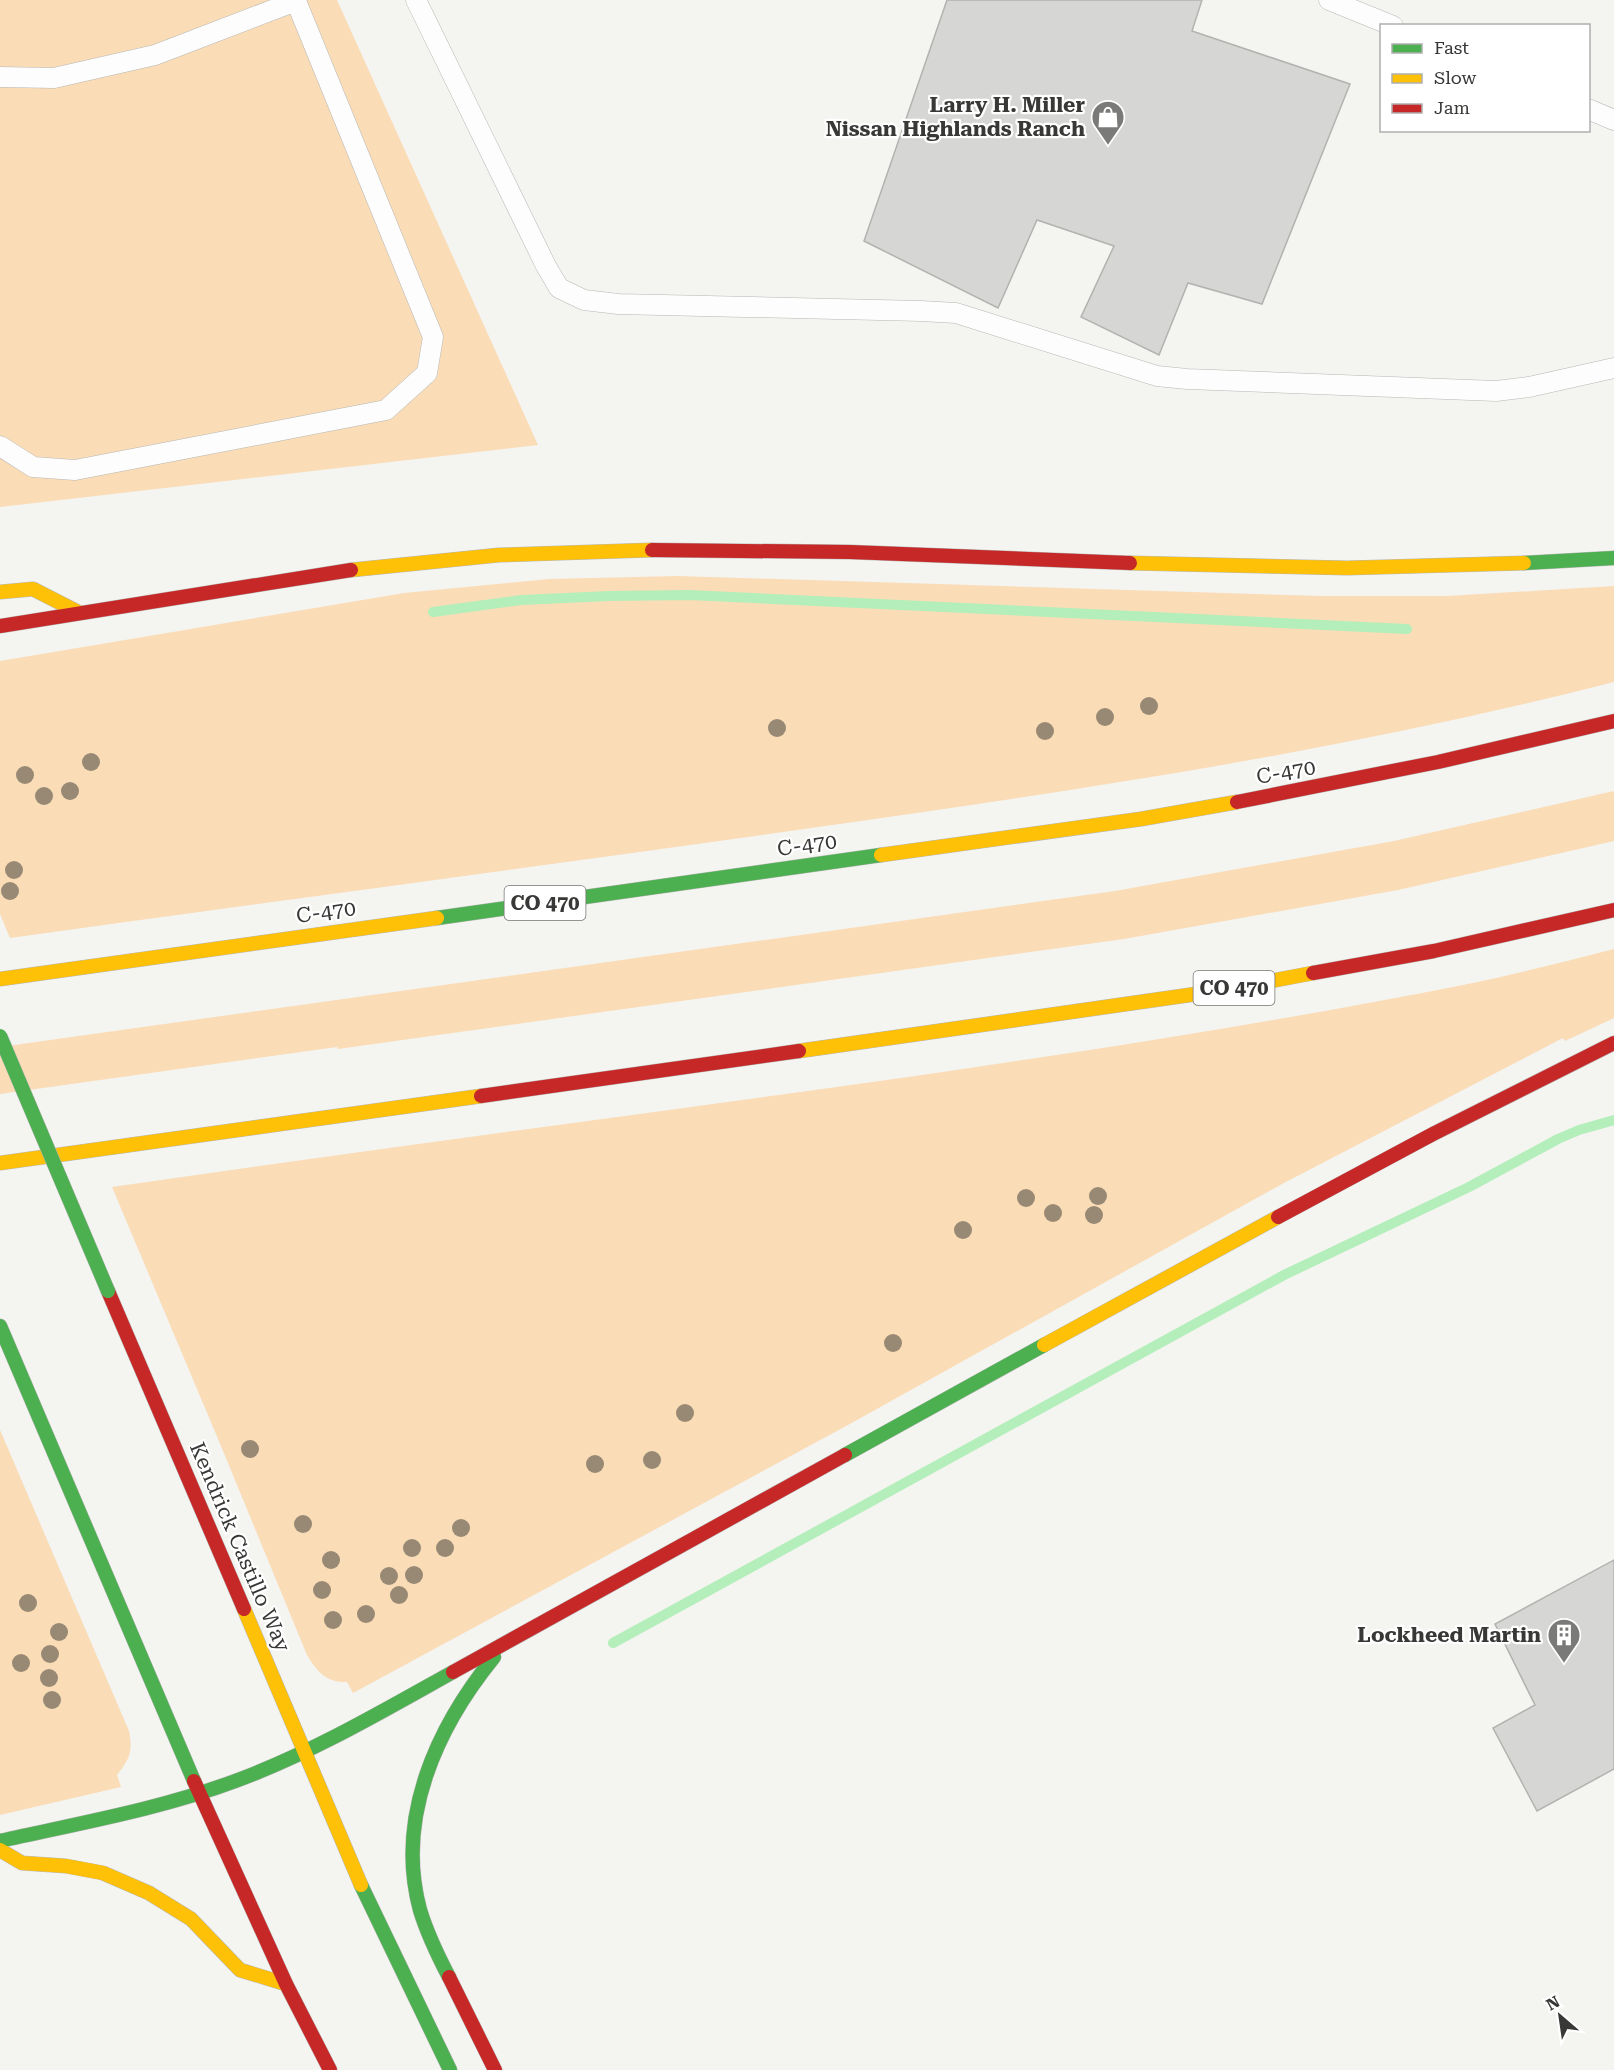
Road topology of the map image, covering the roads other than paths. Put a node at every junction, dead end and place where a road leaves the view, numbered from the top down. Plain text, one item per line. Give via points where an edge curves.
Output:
1 (416, 0) edge
2 (1329, 0) edge
3 (1388, 24) edge
4 (0, 77) edge
5 (1590, 110) edge
6 (1614, 120) edge
7 (1614, 368) edge
8 (0, 446) edge
9 (1614, 558) edge
10 (0, 592) edge
11 (78, 612) junction
12 (0, 626) edge
13 (1614, 721) edge
14 (1614, 910) edge
15 (0, 979) edge
16 (0, 1036) edge
17 (1614, 1044) edge
18 (0, 1163) edge
19 (0, 1326) edge
20 (505, 1645) junction
21 (305, 1752) junction
22 (199, 1793) junction
23 (0, 1841) edge
24 (0, 1850) edge
25 (286, 1984) junction
26 (330, 2070) edge
27 (450, 2070) edge
28 (495, 2070) edge

1 - 7 lane via 546,266 560,288 584,300 956,314 1157,376 1187,379 1496,391
2 - 3 lane
4 - 8 lane via 54,78 155,55 296,1 433,337 427,373 386,410 75,470 33,467
5 - 6 lane
9 - 11 main road via 1466,567 1305,568 784,551 572,551 375,566
10 - 11 main road via 33,589
11 - 12 main road
13 - 15 main road, C-470 / CO 470 via 1442,762 1141,819
14 - 18 main road, CO 470 via 1434,951 1217,991
16 - 21 main road, Kendrick Castillo Way, bridge
17 - 20 main road via 1454,1123 1234,1240
19 - 22 main road
20 - 21 main road
20 - 28 main road via 464,1696 437,1743 420,1793 415,1836 416,1885 422,1915
21 - 22 main road
21 - 27 main road, Kendrick Castillo Way via 366,1896
22 - 23 main road
22 - 25 main road
24 - 25 main road via 22,1863 103,1873 149,1893 191,1919 240,1970
25 - 26 main road

